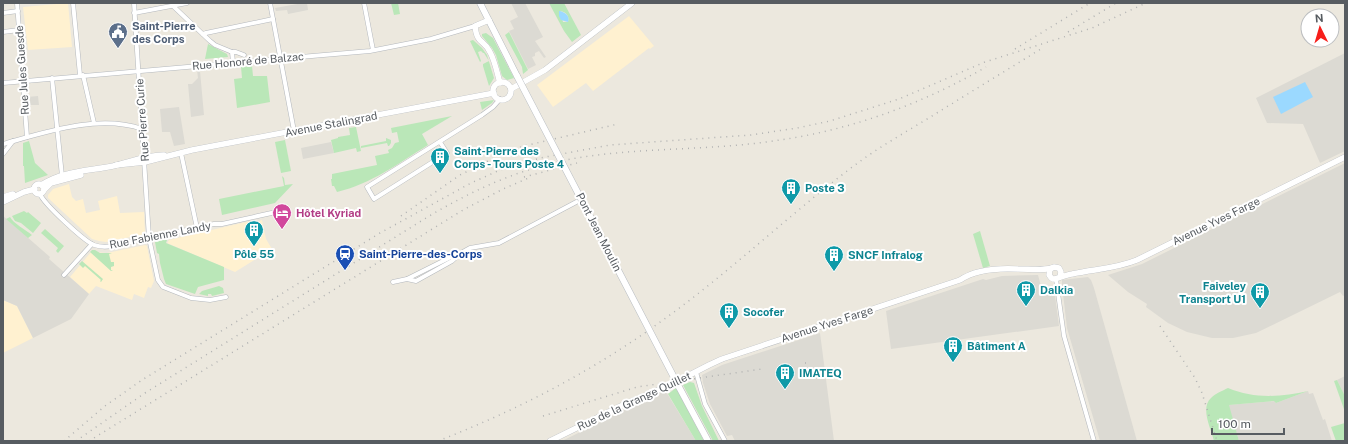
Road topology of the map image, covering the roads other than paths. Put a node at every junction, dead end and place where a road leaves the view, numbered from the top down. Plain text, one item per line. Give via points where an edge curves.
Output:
1 (17, 3) edge
2 (73, 3) edge
3 (134, 3) edge
4 (187, 3) edge
5 (270, 3) edge
6 (364, 3) edge
7 (480, 3) edge
8 (632, 3) edge
9 (173, 6) junction
10 (18, 11) junction
11 (3, 13) edge
12 (134, 13) junction
13 (273, 19) junction
14 (489, 20) junction
15 (475, 26) junction
16 (19, 30) junction
17 (3, 32) edge
18 (203, 34) junction
19 (373, 50) junction
20 (232, 52) junction
21 (244, 55) dead end
22 (281, 59) junction
23 (233, 62) junction
24 (139, 70) junction
25 (82, 75) junction
26 (52, 78) junction
27 (22, 81) junction
28 (3, 83) edge
29 (500, 83) junction
30 (511, 89) junction
31 (494, 93) junction
32 (500, 99) junction
33 (94, 123) junction
34 (57, 129) junction
35 (142, 129) junction
36 (294, 131) junction
37 (27, 137) junction
38 (14, 141) junction
39 (440, 142) junction
40 (3, 144) edge
41 (181, 153) junction
42 (3, 154) edge
43 (1345, 157) edge
44 (145, 160) junction
45 (92, 170) junction
46 (62, 176) junction
47 (39, 190) junction
48 (19, 194) junction
49 (3, 197) edge
50 (582, 199) junction
51 (3, 202) edge
52 (276, 212) dead end
53 (197, 228) junction
54 (149, 238) junction
55 (92, 244) junction
56 (1052, 268) junction
57 (1059, 268) junction
58 (1038, 270) junction
59 (1083, 271) junction
60 (64, 275) dead end
61 (1049, 275) junction
62 (1058, 278) junction
63 (392, 282) dead end
64 (226, 298) dead end
65 (696, 372) junction
66 (550, 441) edge
67 (708, 441) edge
68 (725, 441) edge
69 (1094, 441) edge

1 - 10 street, Rue Jules Guesde
2 - 25 street
3 - 12 street, Rue Pierre Curie
4 - 9 street
5 - 13 street
6 - 19 street
7 - 14 main road, Pont Jean Moulin
8 - 30 street via 545,70
9 - 12 street
9 - 18 street
10 - 11 street
10 - 16 street, Rue Jules Guesde
12 - 24 street, Rue Pierre Curie
13 - 18 street
13 - 22 street
14 - 15 street, Rue Honoré de Balzac
14 - 50 main road, Pont Jean Moulin, bridge
15 - 19 street, Rue Honoré de Balzac via 431,39
15 - 29 street via 477,38 492,55
16 - 17 street
16 - 27 street, Rue Jules Guesde
18 - 20 street via 215,45
19 - 22 street, Rue Honoré de Balzac
20 - 21 street
20 - 23 street
22 - 23 street, Rue Honoré de Balzac
22 - 36 street
23 - 24 street, Rue Honoré de Balzac
24 - 25 street, Rue Honoré de Balzac
24 - 35 street, Rue Pierre Curie
25 - 26 street, Rue Honoré de Balzac
25 - 33 street
26 - 27 street, Rue Honoré de Balzac
26 - 34 street
27 - 28 street, Rue Honoré de Balzac
27 - 37 street, Rue Jules Guesde
29 - 30 street via 508,84
29 - 31 street
30 - 32 street via 507,98
31 - 32 street
31 - 36 street, Avenue Stalingrad
32 - 39 street via 493,107
33 - 34 street
33 - 35 street via 115,123
34 - 37 street
34 - 46 street
35 - 44 street, Rue Pierre Curie
36 - 41 street, Avenue Stalingrad
37 - 38 street
38 - 40 street
38 - 42 street
39 - 39 street via 446,153 374,199 367,187
41 - 44 street, Avenue Stalingrad
41 - 53 street
43 - 59 street, Avenue Yves Farge via 1137,260 1106,269
44 - 45 street, Avenue Stalingrad
44 - 54 street, Rue Pierre Curie
45 - 46 street, Avenue Stalingrad
45 - 47 street, Avenue Stalingrad via 51,183
46 - 47 street, Avenue Stalingrad via 48,181
47 - 48 street
47 - 55 street via 52,210
48 - 49 street
48 - 51 street
50 - 63 street via 499,243 470,248 416,281 407,279
50 - 67 main road, Pont Jean Moulin, bridge
52 - 53 street, Rue Fabienne Landy
53 - 54 street, Rue Fabienne Landy
54 - 55 street, Rue Fabienne Landy via 108,246
54 - 64 street, Rue Pierre Curie via 158,280 163,287 191,298
55 - 60 street
56 - 57 street
56 - 58 street, Avenue Yves Farge
56 - 61 street
57 - 59 street, Avenue Yves Farge via 1066,271
57 - 62 street via 1061,272
58 - 61 street, Avenue Yves Farge
58 - 65 street, Avenue Yves Farge via 991,270 967,277 722,359
59 - 62 street, Avenue Yves Farge
61 - 62 street
62 - 69 street via 1064,336
65 - 66 street, Rue de la Grange Quillet
65 - 68 street via 705,404

